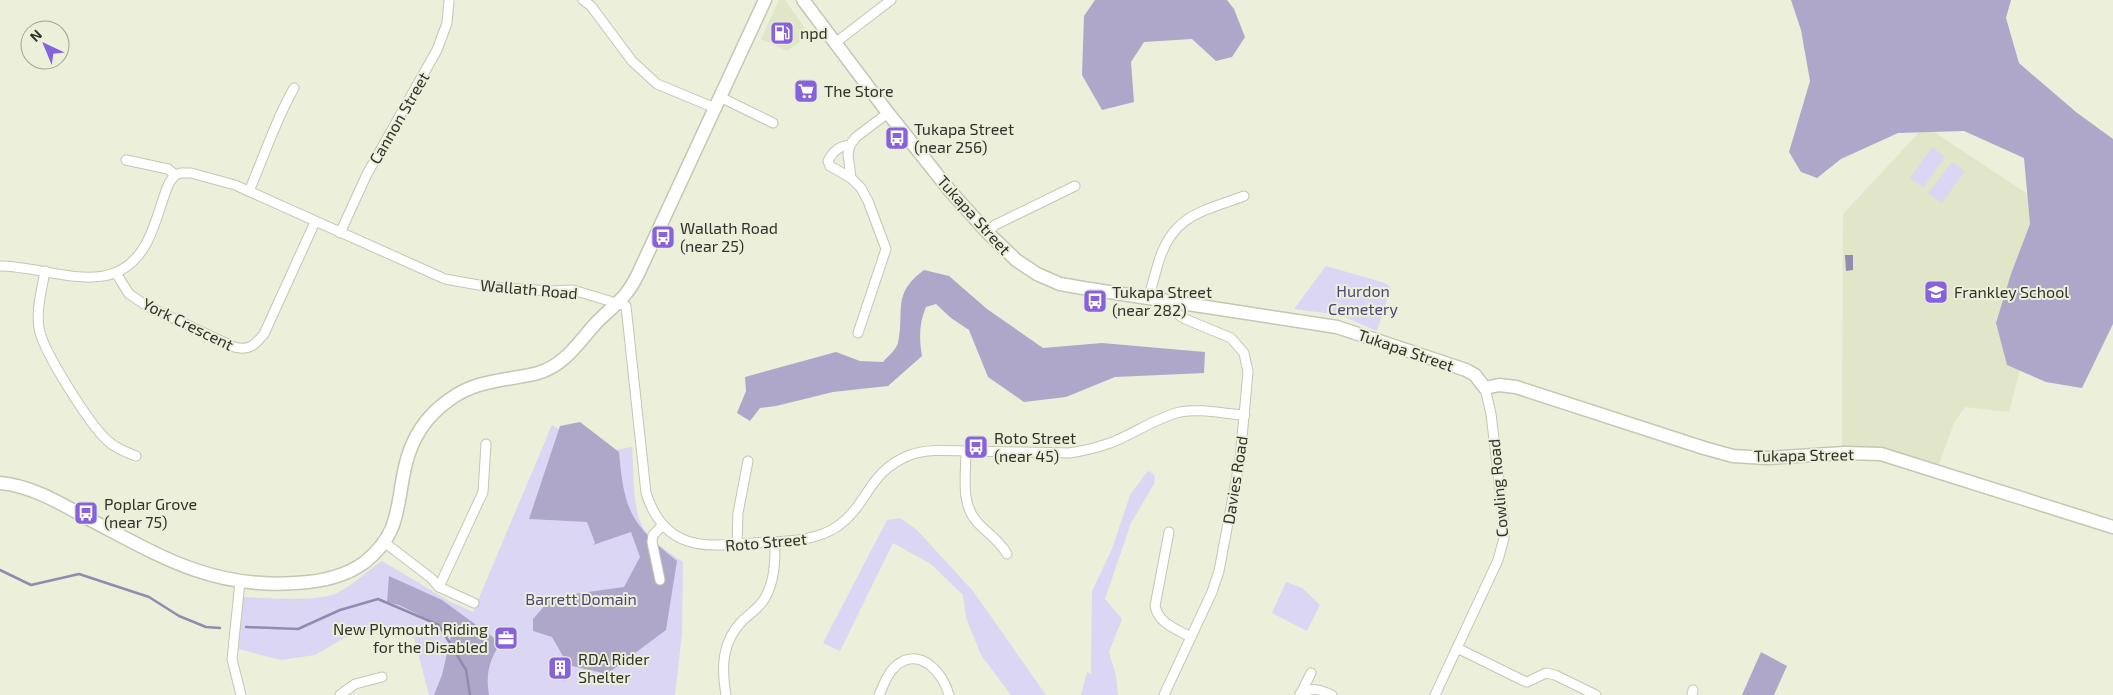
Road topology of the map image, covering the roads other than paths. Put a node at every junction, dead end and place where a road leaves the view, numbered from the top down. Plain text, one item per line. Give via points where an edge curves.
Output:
1 (449, 0) edge
2 (583, 0) edge
3 (765, 0) edge
4 (803, 0) edge
5 (891, 0) edge
6 (835, 43) junction
7 (294, 88) dead end
8 (717, 103) junction
9 (888, 113) junction
10 (774, 123) dead end
11 (850, 145) junction
12 (126, 160) dead end
13 (175, 175) junction
14 (851, 178) junction
15 (1075, 186) dead end
16 (249, 191) junction
17 (1244, 196) dead end
18 (315, 222) junction
19 (986, 232) junction
20 (340, 233) junction
21 (0, 266) edge
22 (44, 271) junction
23 (116, 273) junction
24 (1149, 298) junction
25 (1166, 301) junction
26 (617, 304) junction
27 (858, 333) dead end
28 (1486, 388) junction
29 (1245, 415) junction
30 (486, 444) dead end
31 (966, 451) junction
32 (136, 456) dead end
33 (748, 461) dead end
34 (0, 483) edge
35 (663, 525) junction
36 (2113, 527) edge
37 (1169, 532) dead end
38 (384, 542) junction
39 (775, 542) junction
40 (737, 544) junction
41 (1007, 554) dead end
42 (660, 580) dead end
43 (240, 582) junction
44 (439, 587) junction
45 (474, 603) dead end
46 (1191, 637) junction
47 (1457, 648) junction
48 (1311, 673) dead end
49 (382, 677) dead end
50 (241, 695) edge
51 (340, 695) edge
52 (726, 695) edge
53 (879, 695) edge
54 (949, 695) edge
55 (1164, 695) edge
56 (1300, 695) edge
57 (1332, 695) edge
58 (1435, 695) edge
59 (1596, 695) edge

1 - 20 street, Cannon Street via 447,23 437,50 367,174
2 - 8 street via 632,61 657,84
3 - 8 street
4 - 6 street, Tukapa Street
5 - 6 street
6 - 9 street, Tukapa Street
7 - 16 street via 272,132
8 - 10 street
8 - 26 street via 632,288
9 - 11 street
9 - 19 street, Tukapa Street
11 - 14 street via 848,162
11 - 14 street via 834,151 828,161 830,166
12 - 13 street, Wallath Road via 168,169
13 - 16 street, Wallath Road via 202,175
13 - 23 street via 142,252
14 - 27 street via 868,201 886,249
15 - 19 street
16 - 18 street, Wallath Road
17 - 24 street via 1195,215 1178,226 1166,240
18 - 20 street, Wallath Road
18 - 23 street, York Crescent via 264,334 257,344 244,349 147,306 129,294
19 - 24 street, Tukapa Street via 1016,260 1048,280
20 - 26 street, Wallath Road via 445,279 490,287 573,290
21 - 22 street
22 - 23 street via 80,278
22 - 32 street via 38,316 45,348 98,432 117,448
24 - 25 street, Tukapa Street
25 - 28 street, Tukapa Street via 1337,327 1466,370
25 - 29 street, Davies Road via 1165,306 1175,315 1221,333 1238,344 1248,372
26 - 35 street, Roto Street via 626,306 646,493
26 - 38 street via 560,363 538,373 491,380 468,388 431,415 410,451 396,520
28 - 36 street, Tukapa Street via 1499,385 1516,387 1733,456 1881,454
28 - 47 street, Cowling Road via 1504,538 1498,560
29 - 31 street, Roto Street via 1204,411 1179,413 1111,443 1069,453
29 - 46 street, Davies Road via 1219,571
30 - 44 street via 483,492
31 - 39 street, Roto Street via 923,451 900,460 882,473 851,514 830,531 815,537
31 - 41 street via 966,493 970,512 978,524 1001,543
33 - 40 street via 738,513
34 - 43 street via 41,494 180,565
35 - 40 street, Roto Street via 694,544
35 - 42 street via 653,535 652,542
37 - 46 street via 1155,606 1157,615
38 - 43 street via 356,568 327,578 278,584
38 - 44 street
39 - 40 street, Roto Street
39 - 52 street via 775,571 770,586 764,599 734,631 725,652
43 - 50 street via 232,658
44 - 45 street
46 - 55 street, Davies Road
47 - 58 street, Cowling Road
47 - 59 street via 1524,681 1546,673
48 - 56 street
49 - 51 street via 355,684
53 - 54 street via 893,669 899,663 914,659 929,663 936,669
56 - 57 street via 1318,688

